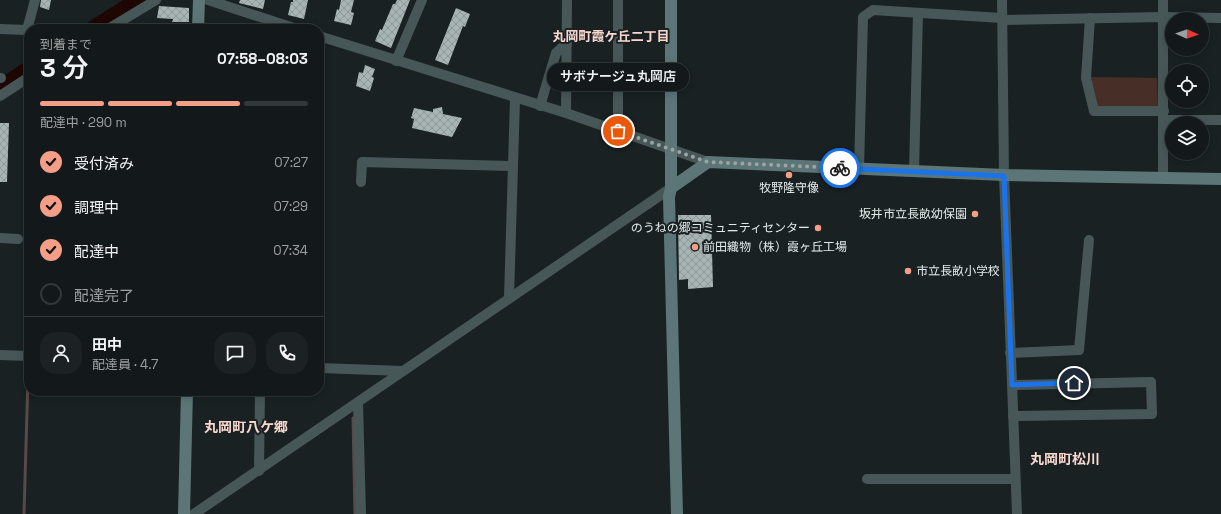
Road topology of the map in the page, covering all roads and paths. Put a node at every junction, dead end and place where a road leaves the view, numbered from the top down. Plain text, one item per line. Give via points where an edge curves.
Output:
1 (35, 0) edge
2 (156, 0) edge
3 (199, 0) edge
4 (208, 0) edge
5 (422, 0) edge
6 (567, 0) edge
7 (618, 0) edge
8 (671, 0) edge
9 (1002, 0) edge
10 (1163, 0) edge
11 (918, 13) junction
12 (1163, 17) junction
13 (1090, 18) junction
14 (1221, 18) edge
15 (1002, 19) junction
16 (29, 24) edge
17 (116, 24) edge
18 (198, 24) edge
19 (282, 24) edge
20 (0, 29) edge
21 (24, 30) edge
22 (324, 38) edge
23 (567, 43) junction
24 (396, 61) junction
25 (24, 80) edge
26 (0, 96) edge
27 (515, 98) junction
28 (540, 106) junction
29 (566, 114) junction
30 (1164, 116) junction
31 (1221, 120) edge
32 (618, 131) junction
33 (670, 149) junction
34 (708, 162) junction
35 (513, 166) junction
36 (859, 169) junction
37 (914, 171) junction
38 (1004, 176) junction
39 (1163, 178) junction
40 (1221, 179) edge
41 (362, 182) dead end
42 (671, 188) junction
43 (0, 238) edge
44 (18, 239) dead end
45 (1089, 240) dead end
46 (509, 298) junction
47 (1010, 352) junction
48 (0, 355) edge
49 (24, 356) edge
50 (324, 368) edge
51 (403, 371) junction
52 (1012, 385) junction
53 (187, 396) edge
54 (260, 396) edge
55 (358, 403) junction
56 (1013, 416) junction
57 (259, 471) junction
58 (867, 479) dead end
59 (1015, 479) junction
60 (184, 514) edge
61 (194, 514) edge
62 (361, 514) edge
63 (677, 514) edge
64 (1017, 514) edge

1 - 16 street
2 - 17 street
3 - 18 street
4 - 19 street
5 - 24 street
6 - 23 street
7 - 32 street
8 - 33 street
9 - 15 street
10 - 12 street
11 - 15 street
11 - 36 street via 872,10 863,17
11 - 37 street
12 - 13 street
12 - 14 street
12 - 30 street
13 - 15 street
13 - 30 street via 1086,78 1094,111
15 - 38 street
20 - 21 street
22 - 24 street
23 - 28 street via 556,53
23 - 29 street
24 - 27 street
25 - 26 street
27 - 28 street
27 - 35 street
28 - 29 street
29 - 32 street
30 - 31 street
30 - 39 street
32 - 33 street
33 - 34 street
33 - 42 street
34 - 36 street
34 - 42 street
35 - 41 street via 362,162
35 - 46 street
36 - 37 street
37 - 38 street
38 - 39 street
38 - 47 street
39 - 40 street
42 - 46 street
42 - 63 street via 669,197
43 - 44 street
45 - 47 street via 1079,350
46 - 51 street
47 - 52 street
48 - 49 street
50 - 51 street
51 - 55 street
52 - 56 street
52 - 56 street via 1151,382 1152,414
53 - 60 street
54 - 57 street
55 - 57 street
55 - 62 street
56 - 59 street
57 - 61 street
58 - 59 street
59 - 64 street

